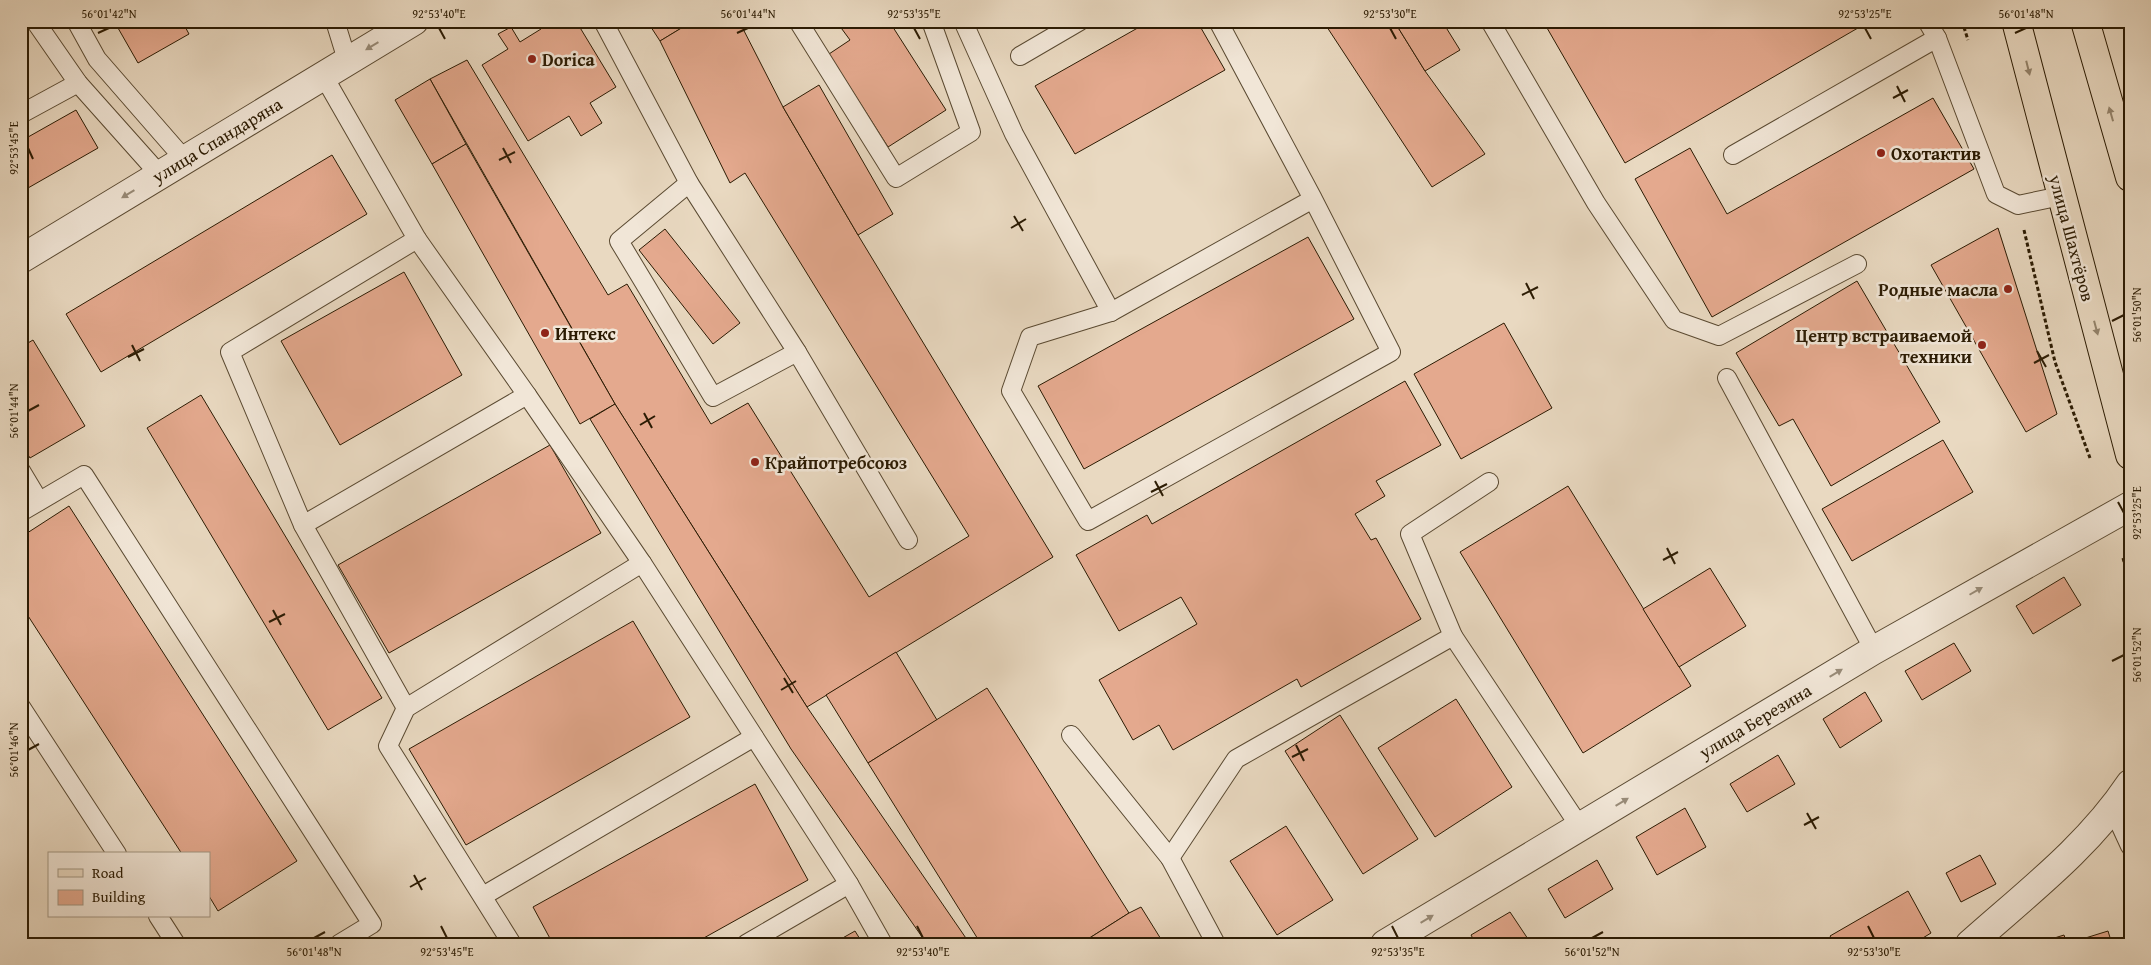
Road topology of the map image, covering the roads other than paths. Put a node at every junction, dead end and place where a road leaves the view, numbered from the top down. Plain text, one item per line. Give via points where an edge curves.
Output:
1 (35, 21) edge
2 (76, 21) edge
3 (335, 21) edge
4 (414, 21) edge
5 (603, 21) edge
6 (798, 21) edge
7 (931, 21) edge
8 (963, 21) edge
9 (1080, 21) edge
10 (1218, 21) edge
11 (1490, 21) edge
12 (1927, 21) edge
13 (2016, 21) edge
14 (2085, 21) edge
15 (1937, 38) junction
16 (1020, 56) dead end
17 (347, 60) junction
18 (322, 75) junction
19 (78, 83) junction
20 (21, 114) edge
21 (1733, 155) dead end
22 (185, 160) junction
23 (160, 175) junction
24 (2130, 177) edge
25 (689, 182) junction
26 (2061, 196) junction
27 (1313, 199) junction
28 (417, 239) junction
29 (21, 259) edge
30 (1857, 264) dead end
31 (1111, 312) junction
32 (797, 352) junction
33 (1727, 378) dead end
34 (527, 394) junction
35 (2130, 455) edge
36 (21, 471) edge
37 (1489, 482) dead end
38 (39, 501) junction
39 (2130, 506) edge
40 (21, 512) edge
41 (303, 526) junction
42 (908, 540) dead end
43 (642, 563) junction
44 (1454, 636) junction
45 (1874, 650) junction
46 (21, 707) edge
47 (406, 708) junction
48 (1071, 735) dead end
49 (754, 737) junction
50 (2130, 784) edge
51 (2113, 809) junction
52 (1580, 827) junction
53 (2130, 846) edge
54 (116, 852) edge
55 (1170, 858) junction
56 (850, 884) junction
57 (483, 896) junction
58 (159, 918) edge
59 (176, 944) edge
60 (338, 944) edge
61 (512, 944) edge
62 (746, 944) edge
63 (882, 944) edge
64 (1216, 944) edge
65 (1386, 944) edge
66 (1970, 944) edge

1 - 19 lane
2 - 22 lane via 97,59
3 - 17 lane
4 -> 17 street, улица Спандаряна
5 - 25 lane
6 - 7 lane via 896,178 971,132
8 - 31 lane via 1014,134
9 - 16 lane
10 - 27 lane
11 - 30 lane via 1596,203 1674,320 1719,336
12 - 15 lane
13 -> 26 main road, улица Шахтёров
24 -> 14 main road
15 - 21 lane
15 - 26 lane via 1996,194 2018,205
17 - 18 street, улица Спандаряна
18 - 22 street, улица Спандаряна
18 - 28 lane
19 - 20 lane
19 - 23 lane
22 - 23 street, улица Спандаряна
23 -> 29 street, улица Спандаряна
25 - 32 lane
25 - 32 lane via 619,241 713,397
26 -> 35 main road, улица Шахтёров
27 - 31 lane
27 - 31 lane via 1391,352 1088,521 1011,391 1030,337
28 - 34 lane
28 - 41 lane via 230,352
32 - 42 lane
33 - 45 lane
34 - 41 lane
34 - 43 lane
36 - 38 lane
37 - 44 lane via 1410,534
38 - 40 lane
38 - 60 lane via 84,475 372,924
45 -> 39 street, улица Березина
41 - 47 lane
43 - 47 lane
43 - 49 lane
44 - 52 lane
44 - 55 lane via 1236,759
52 -> 45 street, улица Березина
46 - 54 lane
47 - 57 lane via 388,746
48 - 55 lane
49 - 56 lane
49 - 57 lane
50 - 51 street
51 - 53 lane
51 - 66 street via 2075,850
65 -> 52 street, улица Березина
55 - 64 lane
56 - 62 lane
56 - 63 lane
57 - 61 lane
58 - 59 lane

